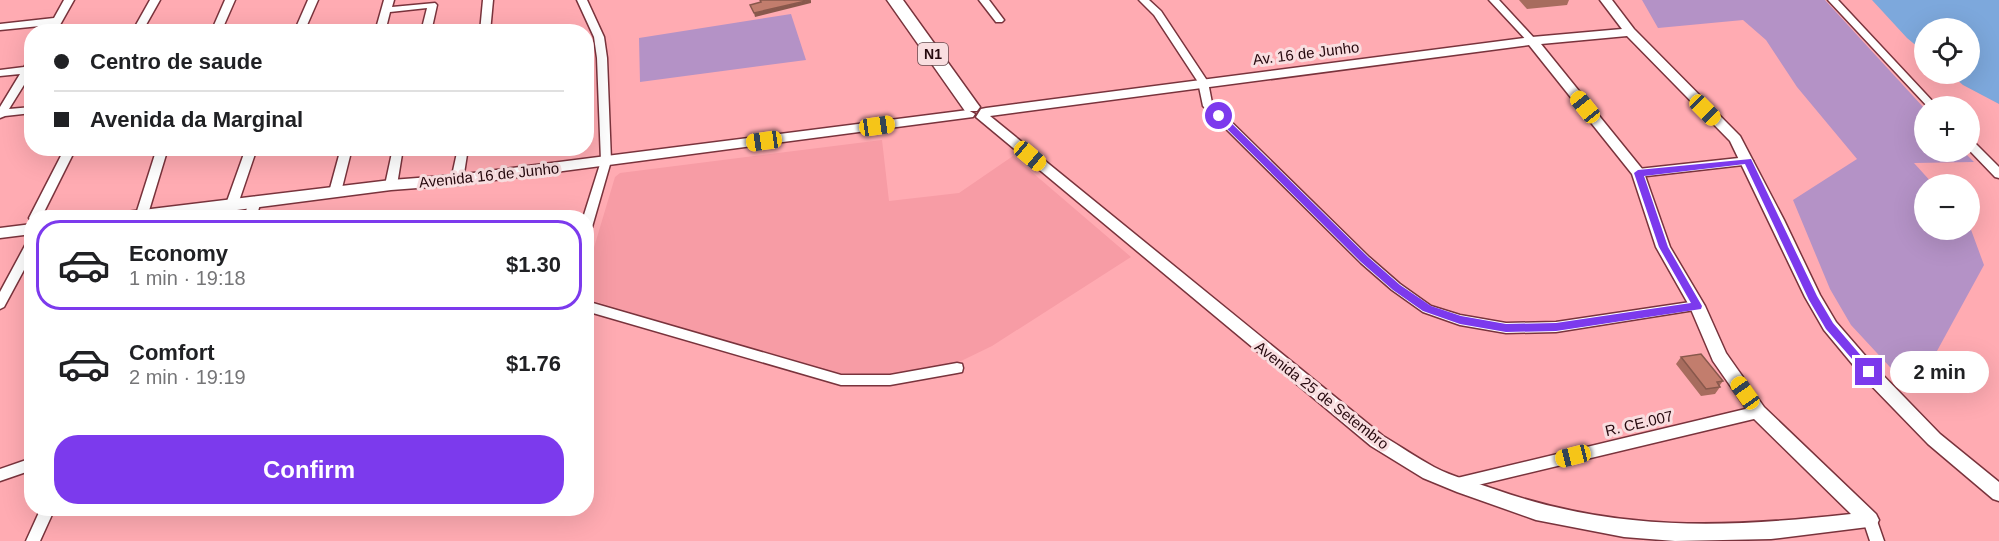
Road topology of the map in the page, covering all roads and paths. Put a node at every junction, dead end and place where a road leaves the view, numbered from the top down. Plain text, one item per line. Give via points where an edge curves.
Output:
1 (69, 0) edge
2 (154, 0) edge
3 (230, 0) edge
4 (312, 0) edge
5 (389, 0) edge
6 (488, 0) edge
7 (582, 0) edge
8 (895, 0) edge
9 (984, 0) edge
10 (1144, 0) edge
11 (1494, 0) edge
12 (1606, 0) edge
13 (1833, 0) edge
14 (386, 10) junction
15 (999, 20) dead end
16 (57, 21) junction
17 (24, 24) edge
18 (28, 24) edge
19 (55, 24) edge
20 (141, 24) edge
21 (220, 24) edge
22 (302, 24) edge
23 (382, 24) edge
24 (428, 24) edge
25 (486, 24) edge
26 (593, 24) edge
27 (594, 26) edge
28 (0, 27) edge
29 (1630, 32) junction
30 (1532, 41) junction
31 (24, 68) edge
32 (0, 73) edge
33 (24, 75) edge
34 (1203, 82) junction
35 (1923, 96) edge
36 (2, 109) edge
37 (24, 110) edge
38 (977, 112) junction
39 (1980, 155) edge
40 (67, 156) edge
41 (161, 156) edge
42 (249, 156) edge
43 (345, 156) edge
44 (397, 156) edge
45 (462, 156) edge
46 (606, 161) junction
47 (1748, 161) junction
48 (1638, 173) junction
49 (1999, 174) edge
50 (458, 180) junction
51 (391, 185) junction
52 (334, 192) junction
53 (255, 201) junction
54 (232, 204) junction
55 (41, 210) edge
56 (143, 210) edge
57 (199, 210) edge
58 (252, 210) edge
59 (591, 210) edge
60 (24, 230) edge
61 (0, 233) edge
62 (24, 248) edge
63 (0, 304) edge
64 (1697, 306) junction
65 (594, 308) edge
66 (957, 368) dead end
67 (1758, 412) junction
68 (24, 467) edge
69 (0, 476) edge
70 (1457, 484) junction
71 (1999, 494) edge
72 (44, 516) edge
73 (1870, 520) junction
74 (33, 541) edge
75 (1877, 541) edge

1 - 16 street
2 - 20 street
3 - 21 street
4 - 22 street
5 - 14 street
6 - 25 street
7 - 26 street
8 - 38 highway, Avenida 25 de Setembro / N1
9 - 15 street
10 - 34 street via 1158,13
11 - 30 street
12 - 29 street
13 - 35 street
14 - 23 street
14 - 24 street via 432,5
16 - 18 street
16 - 19 street
17 - 28 street
27 - 46 street via 602,58
29 - 30 street, Av. 16 de Junho
29 - 47 street via 1735,139
30 - 34 street, Av. 16 de Junho
30 - 48 street
31 - 32 street
33 - 36 street
34 - 38 street, Av. 16 de Junho
34 - 64 street via 1207,104 1365,260 1427,309 1506,328 1556,327
36 - 37 street
38 - 46 street, Avenida 16 de Junho
38 - 70 street, Avenida 25 de Setembro / N1 via 1377,441 1429,473
39 - 49 street
40 - 55 street
41 - 56 street
42 - 54 street
43 - 52 street
44 - 51 street
45 - 50 street
46 - 50 street, Avenida 16 de Junho
46 - 59 street
47 - 48 street
47 - 71 street via 1830,326 1934,439
48 - 64 street via 1663,247
50 - 51 street, Avenida 16 de Junho
51 - 52 street, Avenida 16 de Junho
52 - 53 street, Avenida 16 de Junho
53 - 54 street, Avenida 16 de Junho
53 - 58 street
54 - 57 street, Avenida 16 de Junho
60 - 61 street
62 - 63 street
64 - 67 street via 1719,356
65 - 66 street via 841,380 890,380
67 - 70 street, R. CE.007
67 - 73 street
68 - 69 street
70 - 73 street, Avenida 25 de Setembro / N1 via 1536,512 1624,529 1678,533 1771,531
72 - 74 street
73 - 75 street

